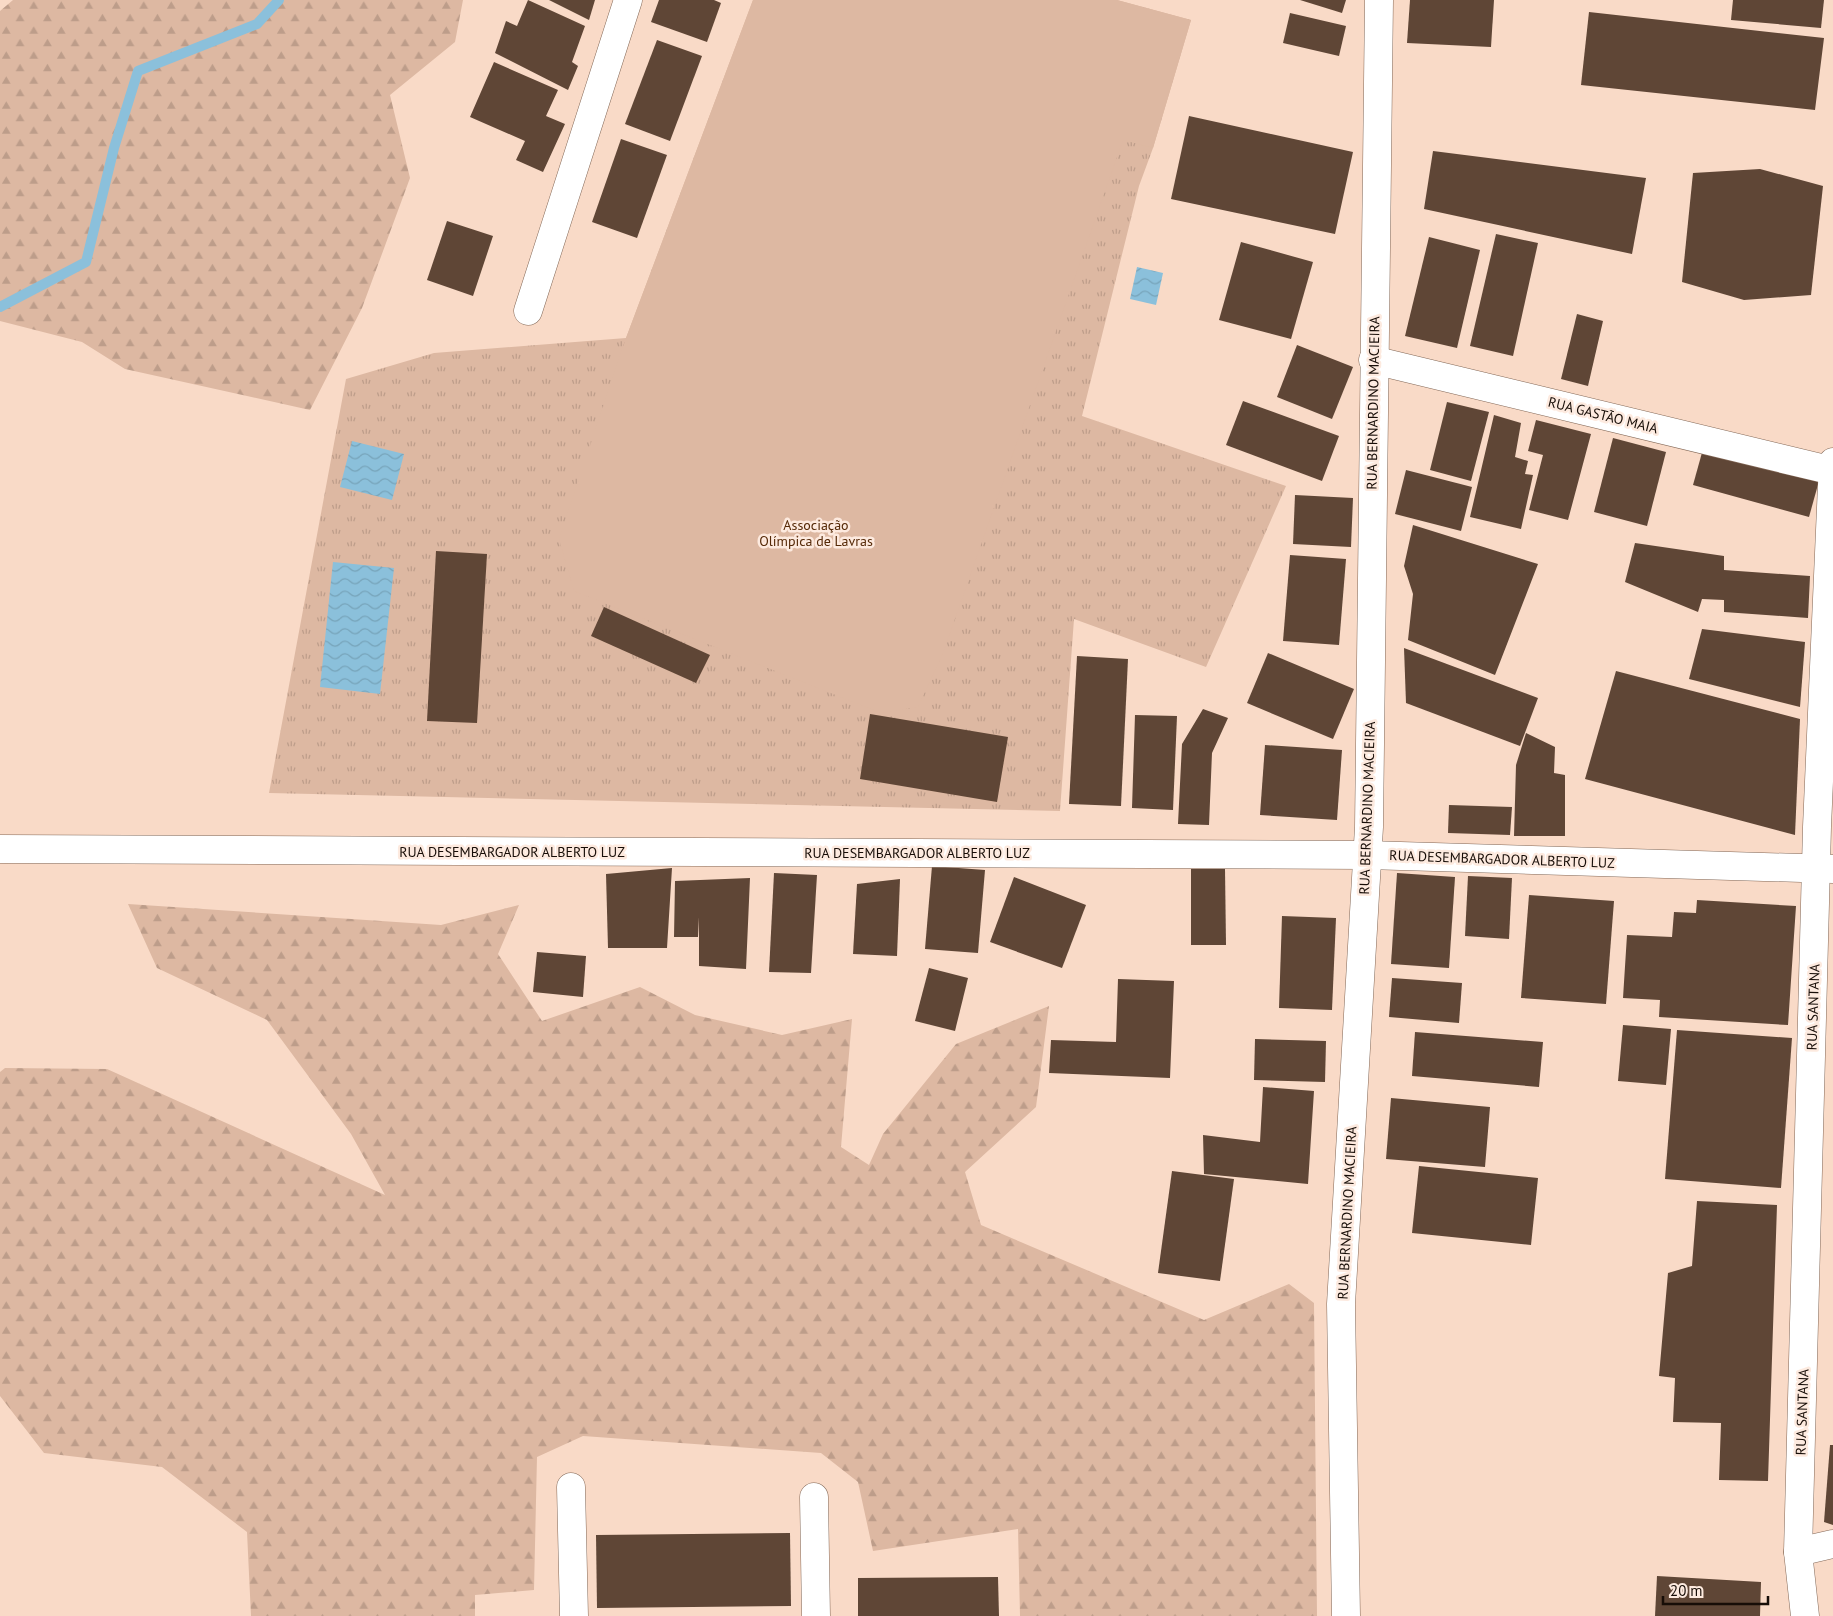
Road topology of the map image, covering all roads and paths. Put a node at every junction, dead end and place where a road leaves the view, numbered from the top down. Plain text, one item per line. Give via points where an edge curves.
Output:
1 (628, 0) edge
2 (1379, 0) edge
3 (528, 311) dead end
4 (1373, 360) junction
5 (1833, 462) edge
6 (1833, 471) edge
7 (0, 849) edge
8 (1367, 855) junction
9 (1825, 868) edge
10 (571, 1487) dead end
11 (814, 1497) dead end
12 (1833, 1544) edge
13 (1798, 1552) junction
14 (574, 1616) edge
15 (816, 1616) edge
16 (1346, 1616) edge
17 (1805, 1616) edge

1 - 3 street
2 - 4 street, RUA BERNARDINO MACIEIRA
4 - 6 street, RUA GASTÃO MAIA
4 - 8 street, RUA BERNARDINO MACIEIRA
5 - 6 street, RUA SANTANA
6 - 9 street, RUA SANTANA
7 - 8 street, RUA DESEMBARGADOR ALBERTO LUZ
8 - 9 street, RUA DESEMBARGADOR ALBERTO LUZ
8 - 16 street, RUA BERNARDINO MACIEIRA via 1342,1304
9 - 13 street, RUA SANTANA
10 - 14 street
11 - 15 street
12 - 13 street
13 - 17 street, RUA SANTANA

